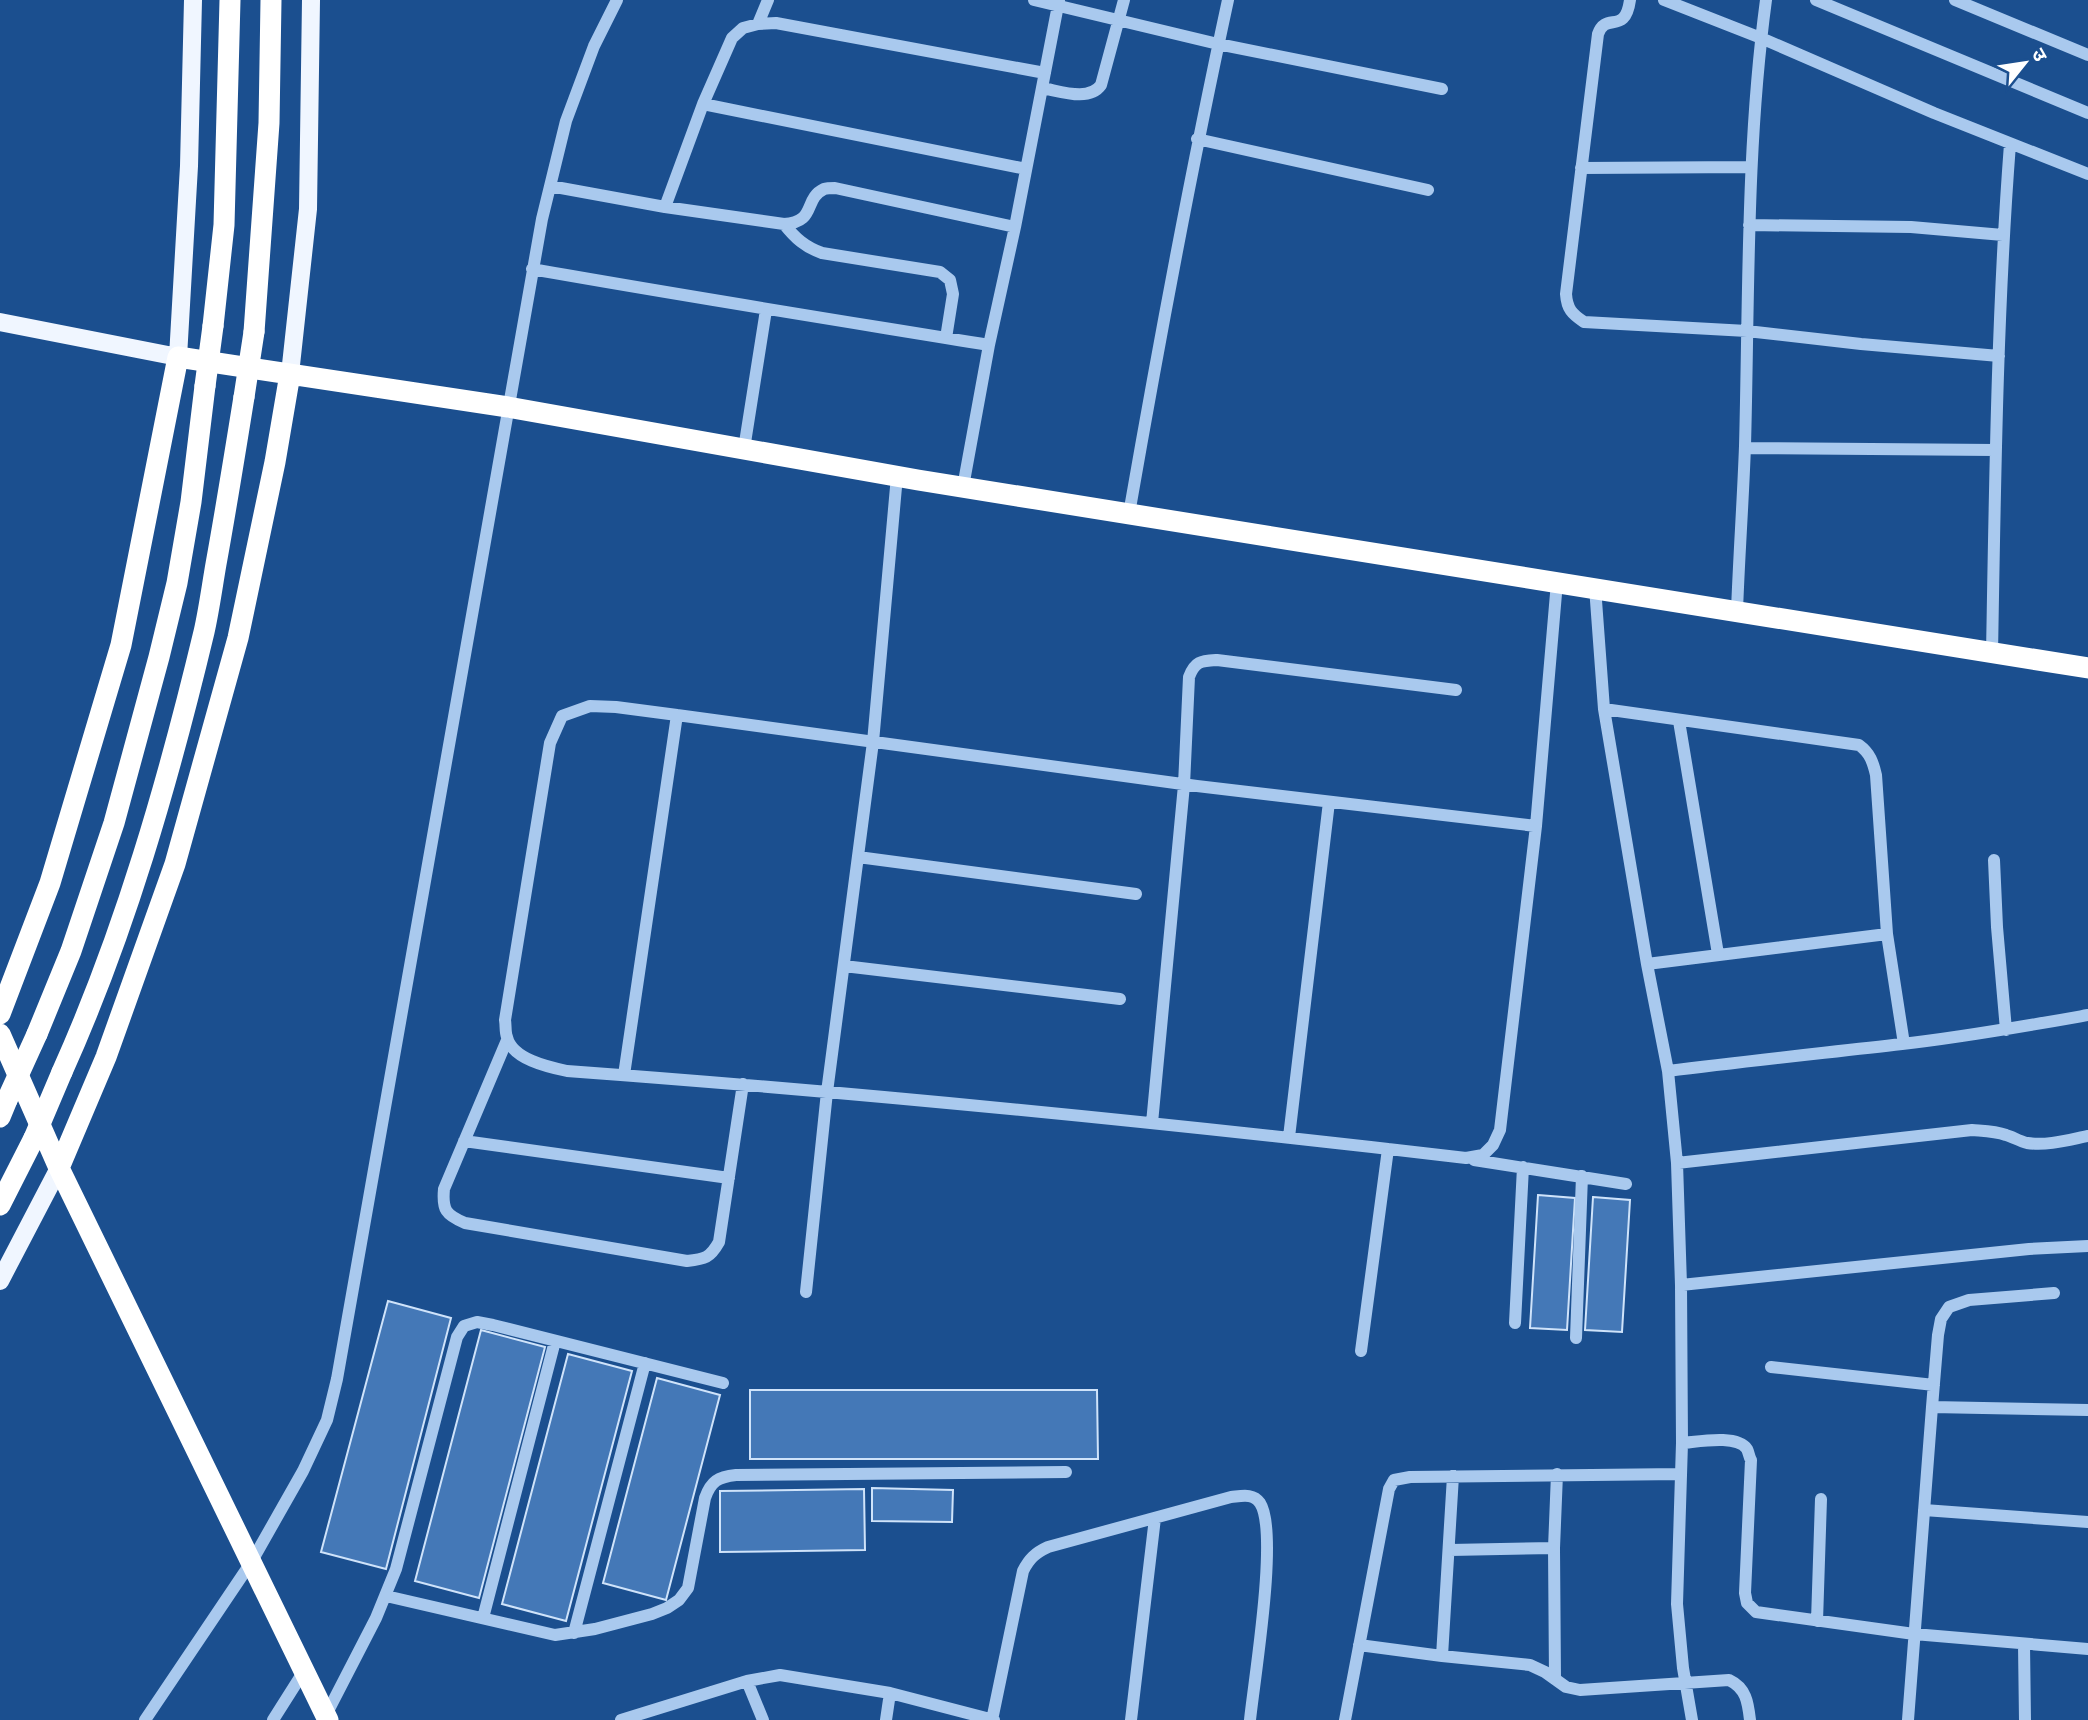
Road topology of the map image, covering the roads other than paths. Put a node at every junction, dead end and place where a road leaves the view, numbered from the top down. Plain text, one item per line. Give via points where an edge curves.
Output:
1 (193, 0) edge
2 (230, 0) edge
3 (271, 0) edge
4 (311, 0) edge
5 (617, 0) edge
6 (768, 0) edge
7 (1034, 0) edge
8 (1124, 0) edge
9 (1228, 0) edge
10 (1630, 0) edge
11 (1664, 0) edge
12 (1766, 0) edge
13 (1816, 0) edge
14 (1955, 0) edge
15 (1058, 4) edge
16 (1977, 5) edge
17 (1119, 19) junction
18 (758, 24) junction
19 (1760, 38) junction
20 (1218, 44) junction
21 (2088, 55) edge
22 (1045, 73) junction
23 (1042, 88) junction
24 (1442, 89) dead end
25 (703, 104) junction
26 (2088, 113) edge
27 (1197, 139) junction
28 (2010, 144) junction
29 (1751, 167) junction
30 (1581, 168) junction
31 (1026, 169) junction
32 (2088, 174) edge
33 (550, 186) junction
34 (1428, 190) dead end
35 (665, 207) junction
36 (784, 223) junction
37 (1749, 225) junction
38 (1015, 227) junction
39 (2003, 235) junction
40 (532, 269) junction
41 (766, 310) junction
42 (0, 322) edge
43 (1747, 331) junction
44 (946, 338) junction
45 (989, 345) junction
46 (1999, 356) junction
47 (178, 357) junction
48 (290, 374) junction
49 (508, 407) junction
50 (1745, 448) junction
51 (744, 449) junction
52 (1995, 450) junction
53 (897, 476) junction
54 (964, 487) junction
55 (1129, 514) junction
56 (1558, 582) junction
57 (1595, 587) junction
58 (1737, 611) junction
59 (1992, 654) junction
60 (2088, 668) edge
61 (1456, 691) dead end
62 (1604, 709) junction
63 (677, 715) junction
64 (1679, 721) junction
65 (873, 742) junction
66 (1184, 785) junction
67 (1329, 802) junction
68 (1536, 826) junction
69 (858, 857) junction
70 (1994, 860) dead end
71 (1136, 894) dead end
72 (1887, 934) junction
73 (1718, 954) junction
74 (1647, 964) junction
75 (844, 967) junction
76 (1120, 999) dead end
77 (0, 1014) edge
78 (2088, 1015) edge
79 (2006, 1030) junction
80 (0, 1034) edge
81 (507, 1040) junction
82 (1904, 1044) junction
83 (1668, 1071) junction
84 (624, 1075) junction
85 (743, 1084) junction
86 (827, 1092) junction
87 (4, 1109) edge
88 (1152, 1123) junction
89 (2088, 1136) edge
90 (1289, 1138) junction
91 (464, 1141) junction
92 (1388, 1149) junction
93 (1466, 1158) junction
94 (1677, 1163) junction
95 (1523, 1167) junction
96 (59, 1168) junction
97 (1582, 1176) junction
98 (729, 1178) junction
99 (1626, 1184) dead end
100 (0, 1205) edge
101 (2088, 1245) edge
102 (0, 1281) edge
103 (1681, 1285) junction
104 (806, 1292) dead end
105 (2054, 1293) dead end
106 (1515, 1323) dead end
107 (1576, 1338) dead end
108 (555, 1341) junction
109 (1361, 1351) dead end
110 (645, 1363) junction
111 (1771, 1367) dead end
112 (723, 1383) dead end
113 (1934, 1385) junction
114 (1931, 1407) junction
115 (2088, 1410) edge
116 (1682, 1443) junction
117 (1066, 1472) dead end
118 (1557, 1474) junction
119 (1681, 1474) junction
120 (1454, 1476) junction
121 (1821, 1499) dead end
122 (1924, 1510) junction
123 (1155, 1518) junction
124 (2088, 1522) edge
125 (1554, 1548) junction
126 (1450, 1550) junction
127 (252, 1561) junction
128 (386, 1596) junction
129 (483, 1618) junction
130 (1817, 1622) junction
131 (574, 1633) junction
132 (1914, 1634) junction
133 (1359, 1645) junction
134 (2024, 1645) junction
135 (2088, 1649) edge
136 (1442, 1656) junction
137 (304, 1671) junction
138 (1555, 1679) junction
139 (747, 1681) junction
140 (1686, 1683) junction
141 (890, 1693) junction
142 (327, 1718) edge
143 (145, 1720) edge
144 (273, 1720) edge
145 (621, 1720) edge
146 (763, 1720) edge
147 (886, 1720) edge
148 (993, 1720) edge
149 (1131, 1720) edge
150 (1250, 1720) edge
151 (1345, 1720) edge
152 (1692, 1720) edge
153 (1750, 1720) edge
154 (1908, 1720) edge
155 (2025, 1720) edge

1 - 47 main road
2 - 87 highway, bridge via 224,225 177,583 114,823 71,951
3 - 100 highway, bridge via 269,123 254,332 204,630 145,849 112,947 81,1030
4 - 48 main road via 308,209
5 - 33 street via 566,121
6 - 18 street
7 - 15 street
8 - 17 street
9 - 20 street
10 - 30 street via 1625,18 1600,26
11 - 19 street
12 - 19 street
13 - 26 street
14 - 16 street
15 - 17 street
15 - 22 street
16 - 21 street
17 - 20 street
17 - 23 street via 1097,91 1081,94
18 - 22 street via 776,23
18 - 25 street via 743,28 732,38
19 - 28 street
19 - 29 street
20 - 24 street
20 - 27 street
22 - 23 street
23 - 31 street
25 - 31 street
25 - 35 street
27 - 34 street
27 - 55 street
28 - 32 street
28 - 39 street
29 - 30 street
29 - 37 street
30 - 43 street via 1566,294 1573,315 1584,322
31 - 38 street
33 - 35 street
33 - 40 street
35 - 36 street
36 - 38 street via 803,219 824,189 835,188
36 - 44 street via 796,239 822,253 940,272 950,280 953,294
37 - 39 street via 1911,227
37 - 43 street
38 - 45 street
39 - 46 street
40 - 41 street
40 - 49 street
41 - 44 street
41 - 51 street
42 - 47 main road
43 - 46 street
43 - 50 street
44 - 45 street
45 - 54 street
46 - 52 street
47 - 48 highway
47 - 77 highway via 121,645 50,883
48 - 49 highway
48 - 96 highway via 237,638 174,864 106,1057
49 - 51 highway
49 - 127 street via 337,1379 318,1442
50 - 52 street
50 - 58 street
51 - 53 highway
52 - 59 street
53 - 54 highway
53 - 65 street
54 - 55 highway
55 - 56 highway
56 - 57 highway
56 - 68 street
57 - 58 highway
57 - 62 street
58 - 59 highway
59 - 60 highway
61 - 66 street via 1203,660 1189,677
62 - 64 street
62 - 74 street
63 - 65 street
63 - 81 street via 590,706 562,716 550,743 505,1020
63 - 84 street
64 - 72 street via 1858,745 1867,750 1876,775
64 - 73 street
65 - 66 street
65 - 69 street
66 - 67 street
66 - 88 street
67 - 68 street
67 - 90 street
68 - 93 street via 1500,1130 1483,1155
69 - 71 street
69 - 75 street
70 - 79 street
72 - 73 street
72 - 82 street
73 - 74 street
74 - 83 street
75 - 76 street
75 - 86 street
78 - 79 street
79 - 82 street
80 - 96 highway
81 - 84 street via 521,1055 541,1065
81 - 91 street
82 - 83 street
83 - 94 street
84 - 85 street
85 - 86 street
85 - 98 street
86 - 88 street
86 - 104 street
88 - 90 street
89 - 94 street via 2041,1143 1972,1130
90 - 92 street
91 - 98 street
91 - 98 street via 444,1189 443,1205 451,1217 687,1261 704,1259 719,1242
92 - 93 street
92 - 109 street
93 - 95 street
94 - 103 street
95 - 97 street
95 - 106 street
96 - 102 main road
96 - 127 highway
97 - 99 street
97 - 107 street
101 - 103 street
103 - 116 street
105 - 113 street via 1969,1300 1949,1307 1941,1319
108 - 110 street
108 - 128 street via 477,1322 464,1326 457,1336
108 - 129 street
110 - 112 street
110 - 131 street
111 - 113 street
113 - 114 street
114 - 115 street
114 - 122 street
116 - 119 street
116 - 130 street via 1727,1440 1746,1447 1751,1460 1747,1603 1756,1612
117 - 131 street via 720,1477 705,1498 688,1588 679,1600 652,1614
118 - 119 street
118 - 120 street
118 - 125 street
119 - 140 street via 1677,1604
120 - 126 street
120 - 133 street via 1394,1480
121 - 130 street
122 - 124 street
122 - 132 street
123 - 148 street via 1048,1547 1028,1560
123 - 149 street
123 - 150 street via 1244,1495 1260,1502 1269,1549
125 - 126 street
125 - 138 street
126 - 136 street
127 - 137 highway
127 - 143 street
128 - 129 street
128 - 142 street
129 - 131 street via 555,1635
130 - 132 street
132 - 134 street
132 - 154 street
133 - 136 street
133 - 151 street
134 - 135 street
134 - 155 street
136 - 138 street via 1530,1665
137 - 142 highway
137 - 144 street
138 - 140 street via 1566,1688 1580,1689
139 - 141 street via 780,1675
139 - 145 street
139 - 146 street
140 - 152 street
140 - 153 street via 1729,1680 1738,1685 1745,1694
141 - 147 street
141 - 148 street

